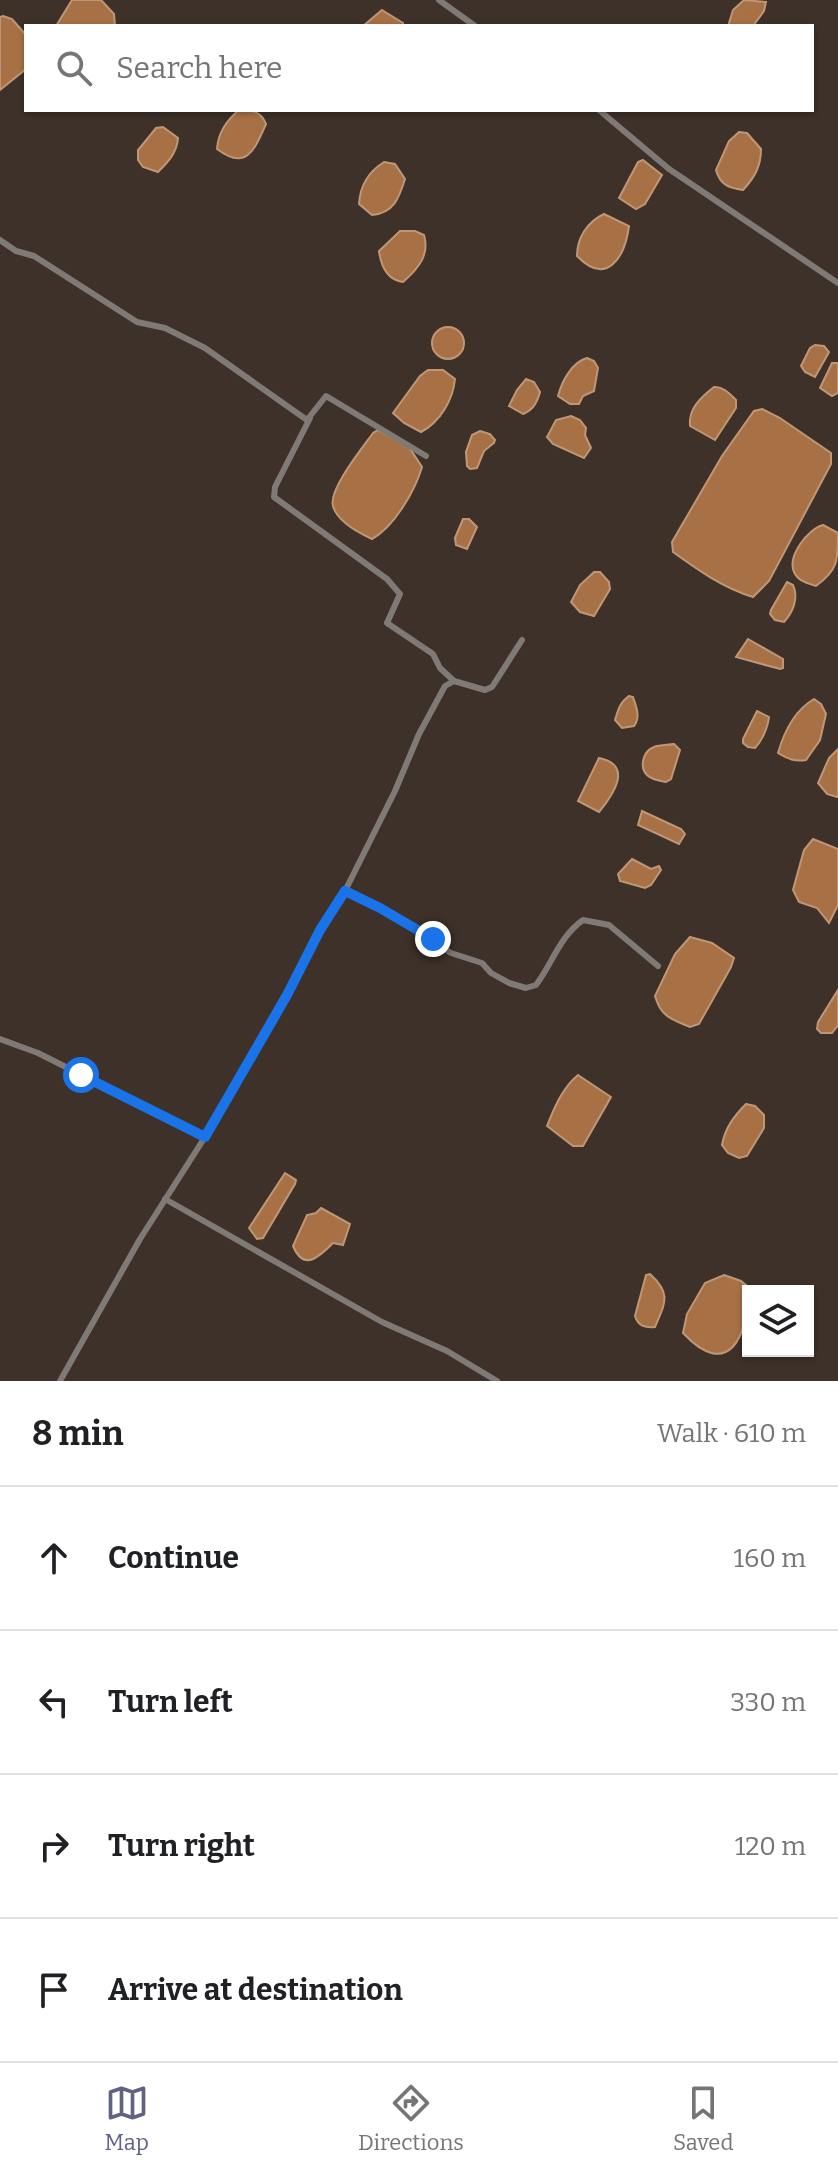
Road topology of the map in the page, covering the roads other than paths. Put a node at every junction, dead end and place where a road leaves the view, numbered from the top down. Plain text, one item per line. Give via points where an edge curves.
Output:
1 (439, 0) edge
2 (472, 24) edge
3 (601, 112) edge
4 (0, 240) edge
5 (838, 283) edge
6 (310, 418) junction
7 (426, 456) dead end
8 (522, 640) dead end
9 (454, 681) junction
10 (345, 891) junction
11 (658, 966) dead end
12 (0, 1039) edge
13 (205, 1137) junction
14 (165, 1199) junction
15 (60, 1381) edge
16 (497, 1381) edge

1 - 2 street
3 - 5 street via 669,169
4 - 6 street via 137,322 165,328 205,348
6 - 7 street via 326,396
6 - 9 street via 274,497 387,579 400,594 387,623 433,654
8 - 9 street via 492,687 485,690
9 - 10 street via 445,686 419,734
10 - 11 street via 519,988 536,985 583,920 609,925
10 - 13 street
12 - 13 street
13 - 14 street
14 - 15 street
14 - 16 street

